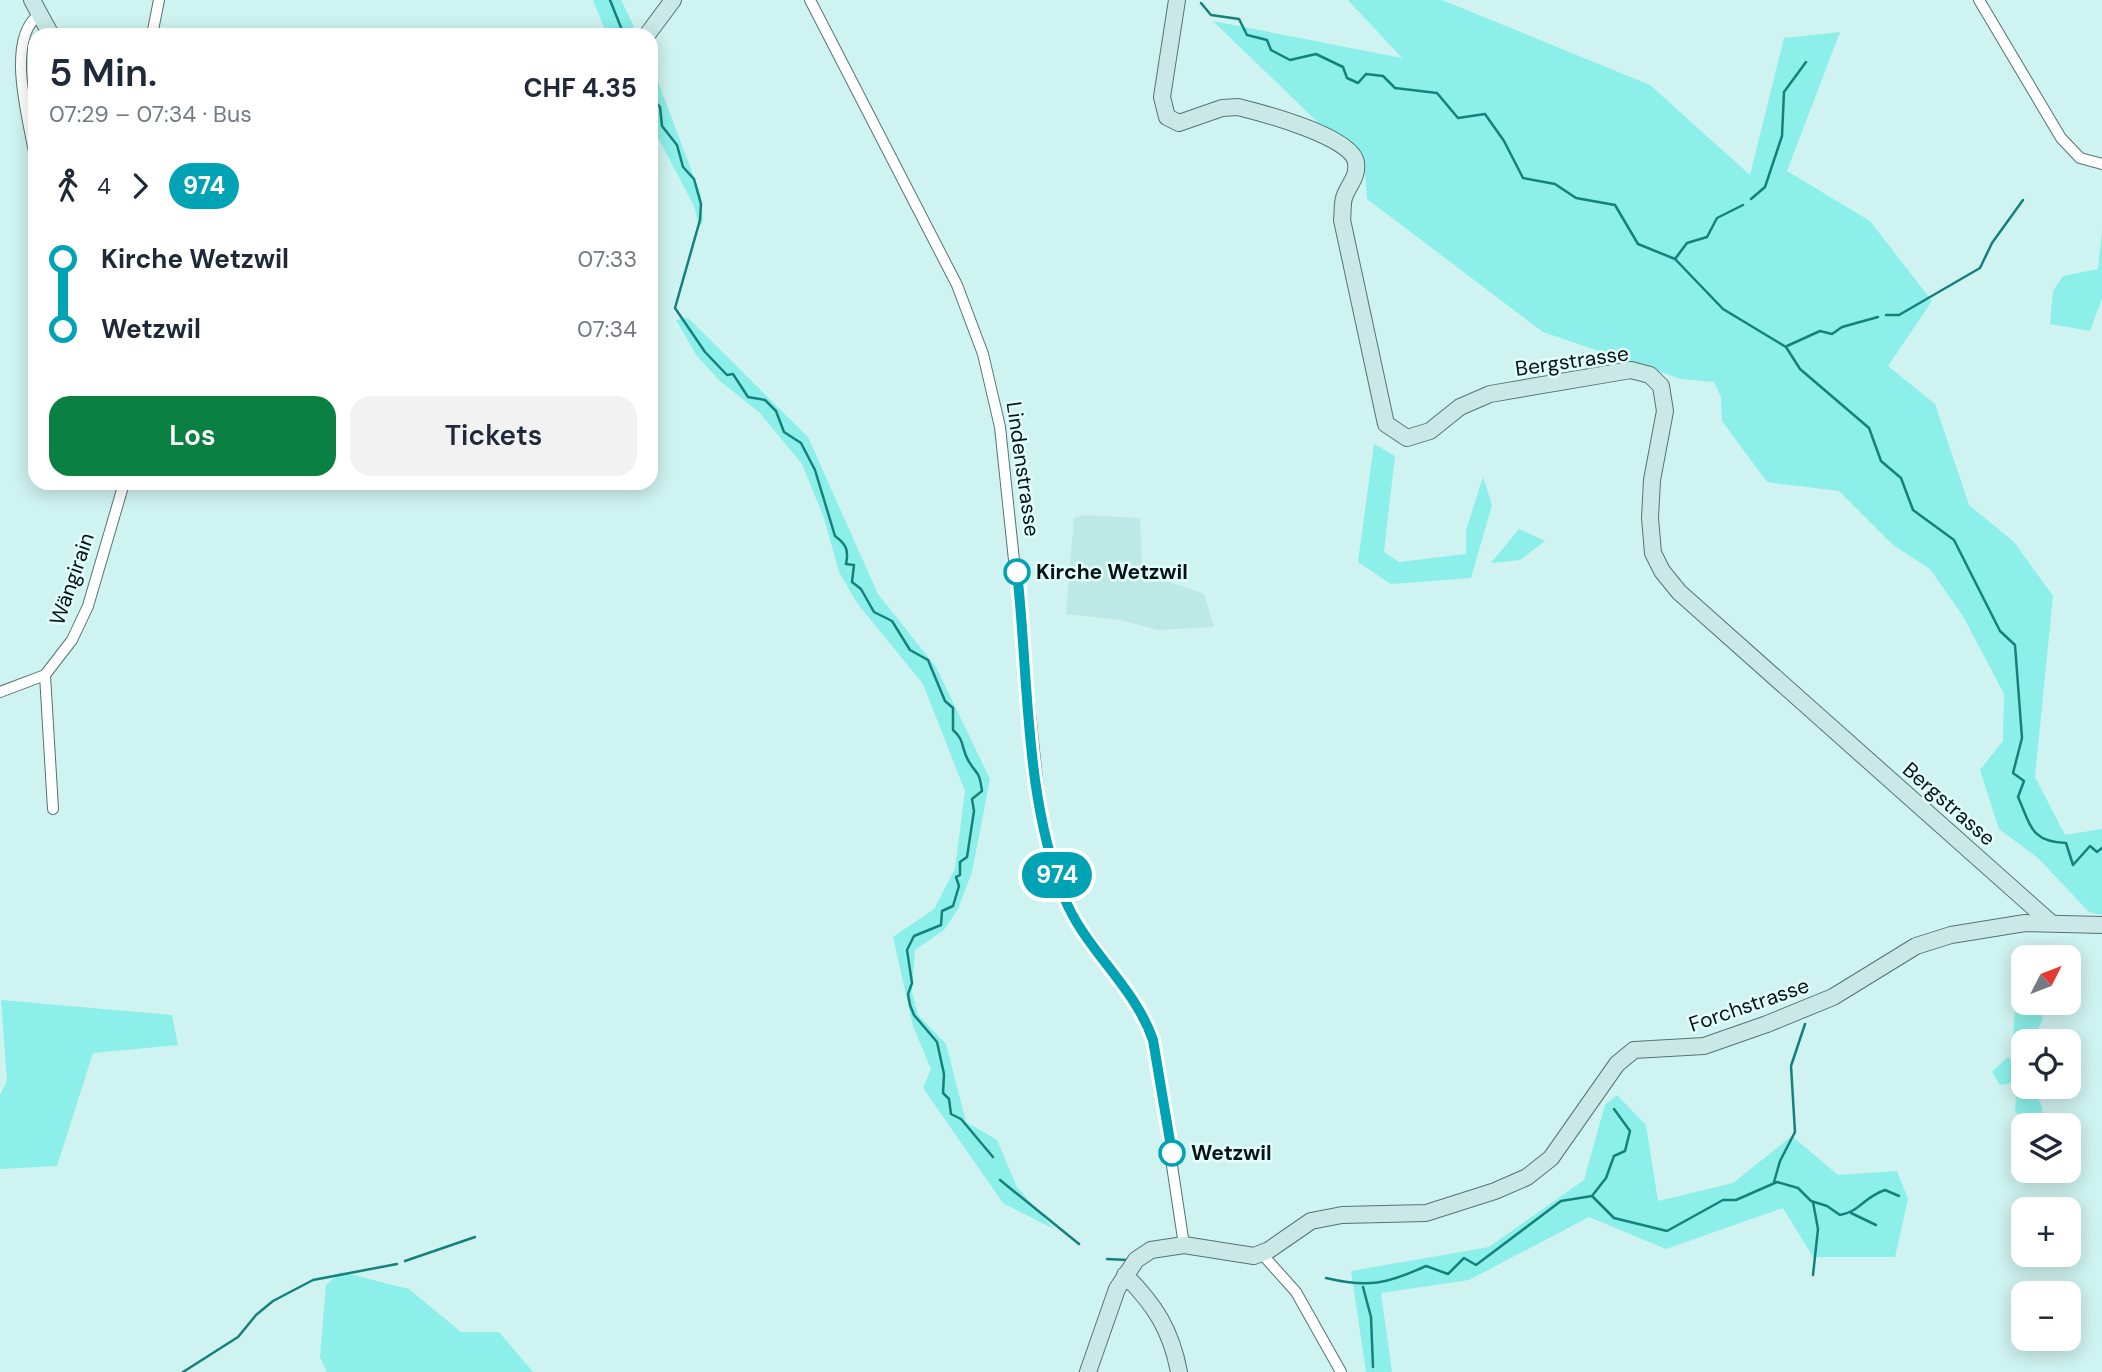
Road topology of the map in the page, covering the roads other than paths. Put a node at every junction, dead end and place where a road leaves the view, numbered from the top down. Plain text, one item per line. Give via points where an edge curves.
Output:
1 (159, 0) edge
2 (673, 0) edge
3 (810, 0) edge
4 (1177, 0) edge
5 (1979, 0) edge
6 (36, 7) edge
7 (47, 28) edge
8 (153, 28) edge
9 (652, 28) edge
10 (28, 111) edge
11 (2102, 164) edge
12 (122, 490) edge
13 (45, 675) junction
14 (0, 692) edge
15 (53, 809) dead end
16 (2049, 922) junction
17 (2102, 925) edge
18 (1184, 1245) junction
19 (1262, 1254) junction
20 (1125, 1275) junction
21 (1087, 1372) edge
22 (1179, 1372) edge
23 (1341, 1372) edge

1 - 8 street
2 - 9 street
3 - 18 street, Lindenstrasse via 957,285 983,354 1000,427 1041,817 1074,917 1131,995 1153,1040
4 - 16 street, Bergstrasse via 1162,97 1167,117 1179,123 1222,107 1238,107 1324,135 1349,149 1356,160 1342,220 1386,424 1407,438 1430,431 1460,407 1490,394 1631,370 1650,375 1661,386 1665,411 1650,518 1653,554 1662,571 1679,593
5 - 11 street via 2061,138 2080,158
6 - 7 street
6 - 10 street via 20,58
12 - 13 street, Wängirain via 88,606 72,640
13 - 14 street
13 - 15 street
16 - 17 street, Forchstrasse
16 - 19 street, Forchstrasse via 1928,941 1833,997 1767,1024 1704,1046 1634,1051 1617,1064 1551,1158 1527,1177 1426,1213 1342,1215 1311,1221
18 - 19 street via 1246,1256
18 - 20 street via 1145,1253
19 - 23 street via 1299,1296
20 - 21 street
20 - 22 street via 1153,1303

